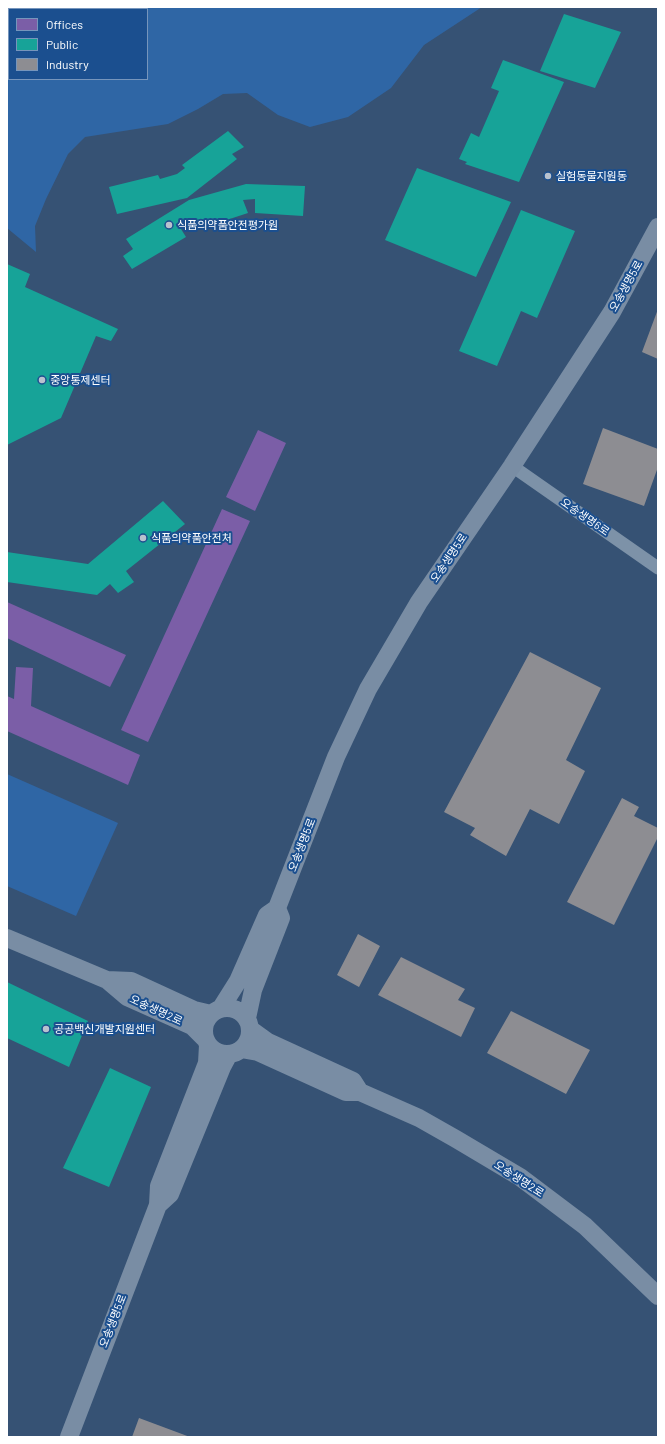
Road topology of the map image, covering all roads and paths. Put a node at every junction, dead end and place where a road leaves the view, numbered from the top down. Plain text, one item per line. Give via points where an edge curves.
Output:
1 (658, 227) edge
2 (512, 466) junction
3 (658, 568) edge
4 (277, 908) junction
5 (7, 938) edge
6 (108, 980) junction
7 (216, 1011) junction
8 (249, 1023) junction
9 (206, 1041) junction
10 (235, 1052) junction
11 (360, 1092) junction
12 (158, 1205) junction
13 (658, 1296) edge
14 (69, 1437) edge

1 - 2 street, 오송생명5로 via 612,312
2 - 3 street, 오송생명6로
2 - 4 street, 오송생명5로 via 419,602 368,689 336,757
4 - 7 street, 오송생명5로 via 267,915 238,981
4 - 8 street, 오송생명5로 via 281,918 253,990
5 - 6 street, 오송생명2로
6 - 7 street, 오송생명2로 via 131,981 194,1010
6 - 9 street, 오송생명2로 via 127,997 192,1026
7 - 8 street via 236,1009
7 - 9 street via 205,1023
8 - 10 street via 248,1041
8 - 11 street, 오송생명2로 via 268,1042 353,1081
9 - 10 street via 221,1053
9 - 12 street, 오송생명5로 via 207,1063 159,1186
10 - 11 street, 오송생명2로 via 258,1052 346,1092
10 - 12 street, 오송생명5로 via 222,1067 170,1194
11 - 13 street, 오송생명2로 via 419,1118 520,1178 585,1226
12 - 14 street, 오송생명5로

